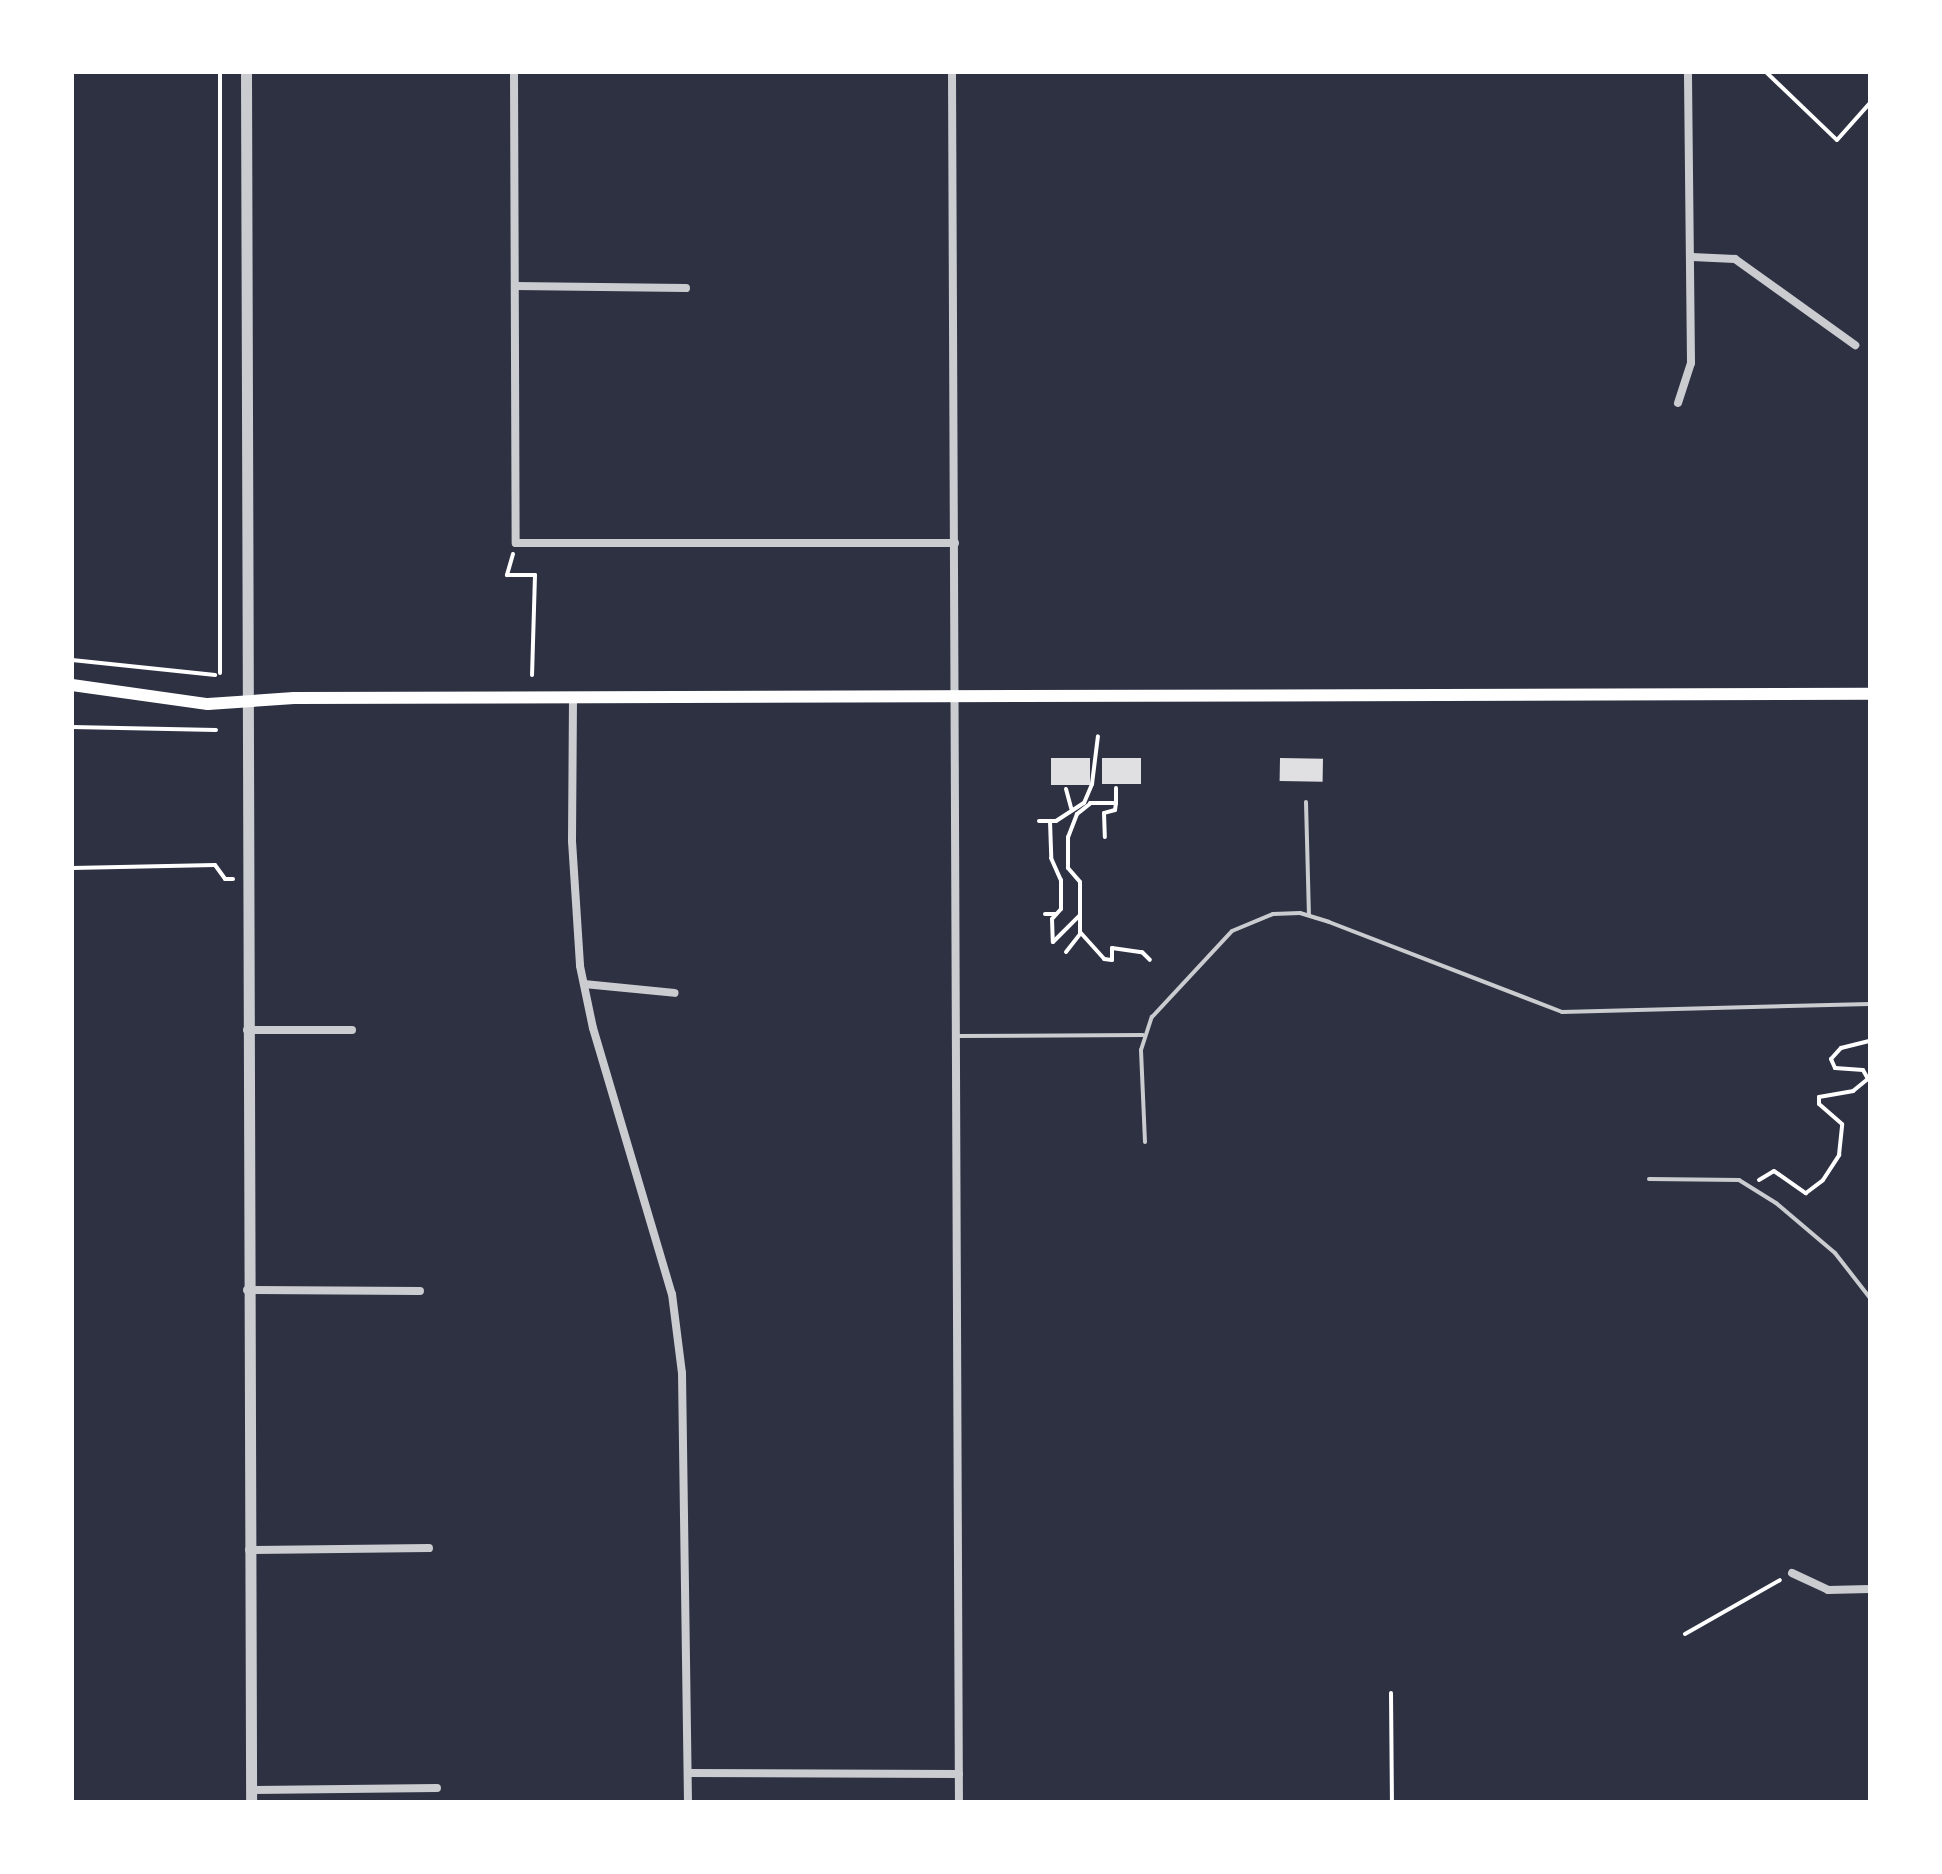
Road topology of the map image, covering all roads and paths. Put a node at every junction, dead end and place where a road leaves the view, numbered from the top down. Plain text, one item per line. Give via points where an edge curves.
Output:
1 (220, 72) edge
2 (246, 72) edge
3 (514, 72) edge
4 (952, 72) edge
5 (1688, 72) edge
6 (1766, 72) edge
7 (1870, 103) edge
8 (1692, 257) junction
9 (515, 286) junction
10 (686, 288) dead end
11 (1855, 345) dead end
12 (1678, 403) dead end
13 (516, 543) junction
14 (955, 543) junction
15 (72, 660) edge
16 (532, 675) dead end
17 (72, 685) edge
18 (1870, 694) edge
19 (573, 698) junction
20 (955, 700) junction
21 (247, 701) junction
22 (72, 727) edge
23 (216, 730) dead end
24 (1098, 736) dead end
25 (1116, 788) dead end
26 (1066, 789) dead end
27 (1306, 802) dead end
28 (1084, 803) junction
29 (1091, 803) junction
30 (1116, 803) junction
31 (1071, 808) junction
32 (1039, 821) dead end
33 (1050, 821) junction
34 (1105, 837) dead end
35 (1055, 866) junction
36 (1068, 866) junction
37 (72, 868) edge
38 (247, 879) junction
39 (1045, 914) dead end
40 (1058, 914) junction
41 (1079, 916) junction
42 (1309, 916) junction
43 (1080, 934) junction
44 (1066, 952) dead end
45 (1150, 960) dead end
46 (584, 984) junction
47 (675, 993) dead end
48 (1870, 1004) edge
49 (247, 1030) junction
50 (352, 1030) dead end
51 (1143, 1035) junction
52 (956, 1036) junction
53 (1870, 1041) edge
54 (1145, 1142) dead end
55 (1649, 1179) dead end
56 (1753, 1189) junction
57 (247, 1290) junction
58 (420, 1291) dead end
59 (1870, 1298) edge
60 (429, 1548) dead end
61 (249, 1550) junction
62 (1792, 1573) joint
63 (1870, 1589) edge
64 (1685, 1634) dead end
65 (1391, 1693) dead end
66 (688, 1773) junction
67 (959, 1774) junction
68 (437, 1788) dead end
69 (251, 1796) edge
70 (688, 1802) edge
71 (959, 1802) edge
72 (1392, 1802) edge

1 - 15 path via 218,674
2 - 21 street
3 - 9 street
4 - 14 street
5 - 8 street
6 - 7 path via 1837,140
8 - 11 street via 1735,259
8 - 12 street via 1691,363
9 - 10 street
9 - 13 street
13 - 14 street
13 - 16 path via 507,575 535,575
14 - 20 street
17 - 21 main road via 168,701
18 - 20 main road
19 - 20 main road
19 - 21 main road
19 - 46 street via 572,841
20 - 52 street
21 - 38 street
22 - 23 path
24 - 28 path
25 - 30 path
26 - 31 path
27 - 42 lane
28 - 29 path
28 - 31 path
29 - 30 path
29 - 36 path via 1077,814 1068,837
30 - 34 path via 1115,810 1104,813
31 - 33 path
32 - 33 path
33 - 35 path via 1047,845
35 - 36 path
35 - 40 path via 1061,880
36 - 41 path via 1080,882
37 - 38 path via 215,865 225,879
38 - 49 street
39 - 40 path
40 - 41 path via 1052,919 1053,942
41 - 43 path
42 - 48 lane via 1562,1012
42 - 51 lane via 1273,914 1232,931 1164,1001
43 - 44 path
43 - 45 path via 1109,961 1112,948 1142,952
46 - 47 street
46 - 66 street via 673,1307 682,1373
49 - 50 street
49 - 57 street
51 - 52 lane
51 - 54 lane
52 - 67 street
53 - 56 path via 1841,1048 1831,1059 1835,1068 1863,1070 1868,1079 1853,1091 1819,1097 1819,1104 1842,1124 1839,1155 1823,1180 1806,1193 1774,1171 1765,1173
55 - 56 lane via 1739,1180
56 - 59 lane via 1835,1253
57 - 58 street
57 - 61 street
60 - 61 street
61 - 69 street
62 - 63 street via 1828,1590
62 - 64 path
65 - 72 path
66 - 67 street
66 - 70 street
67 - 71 street
68 - 69 street

